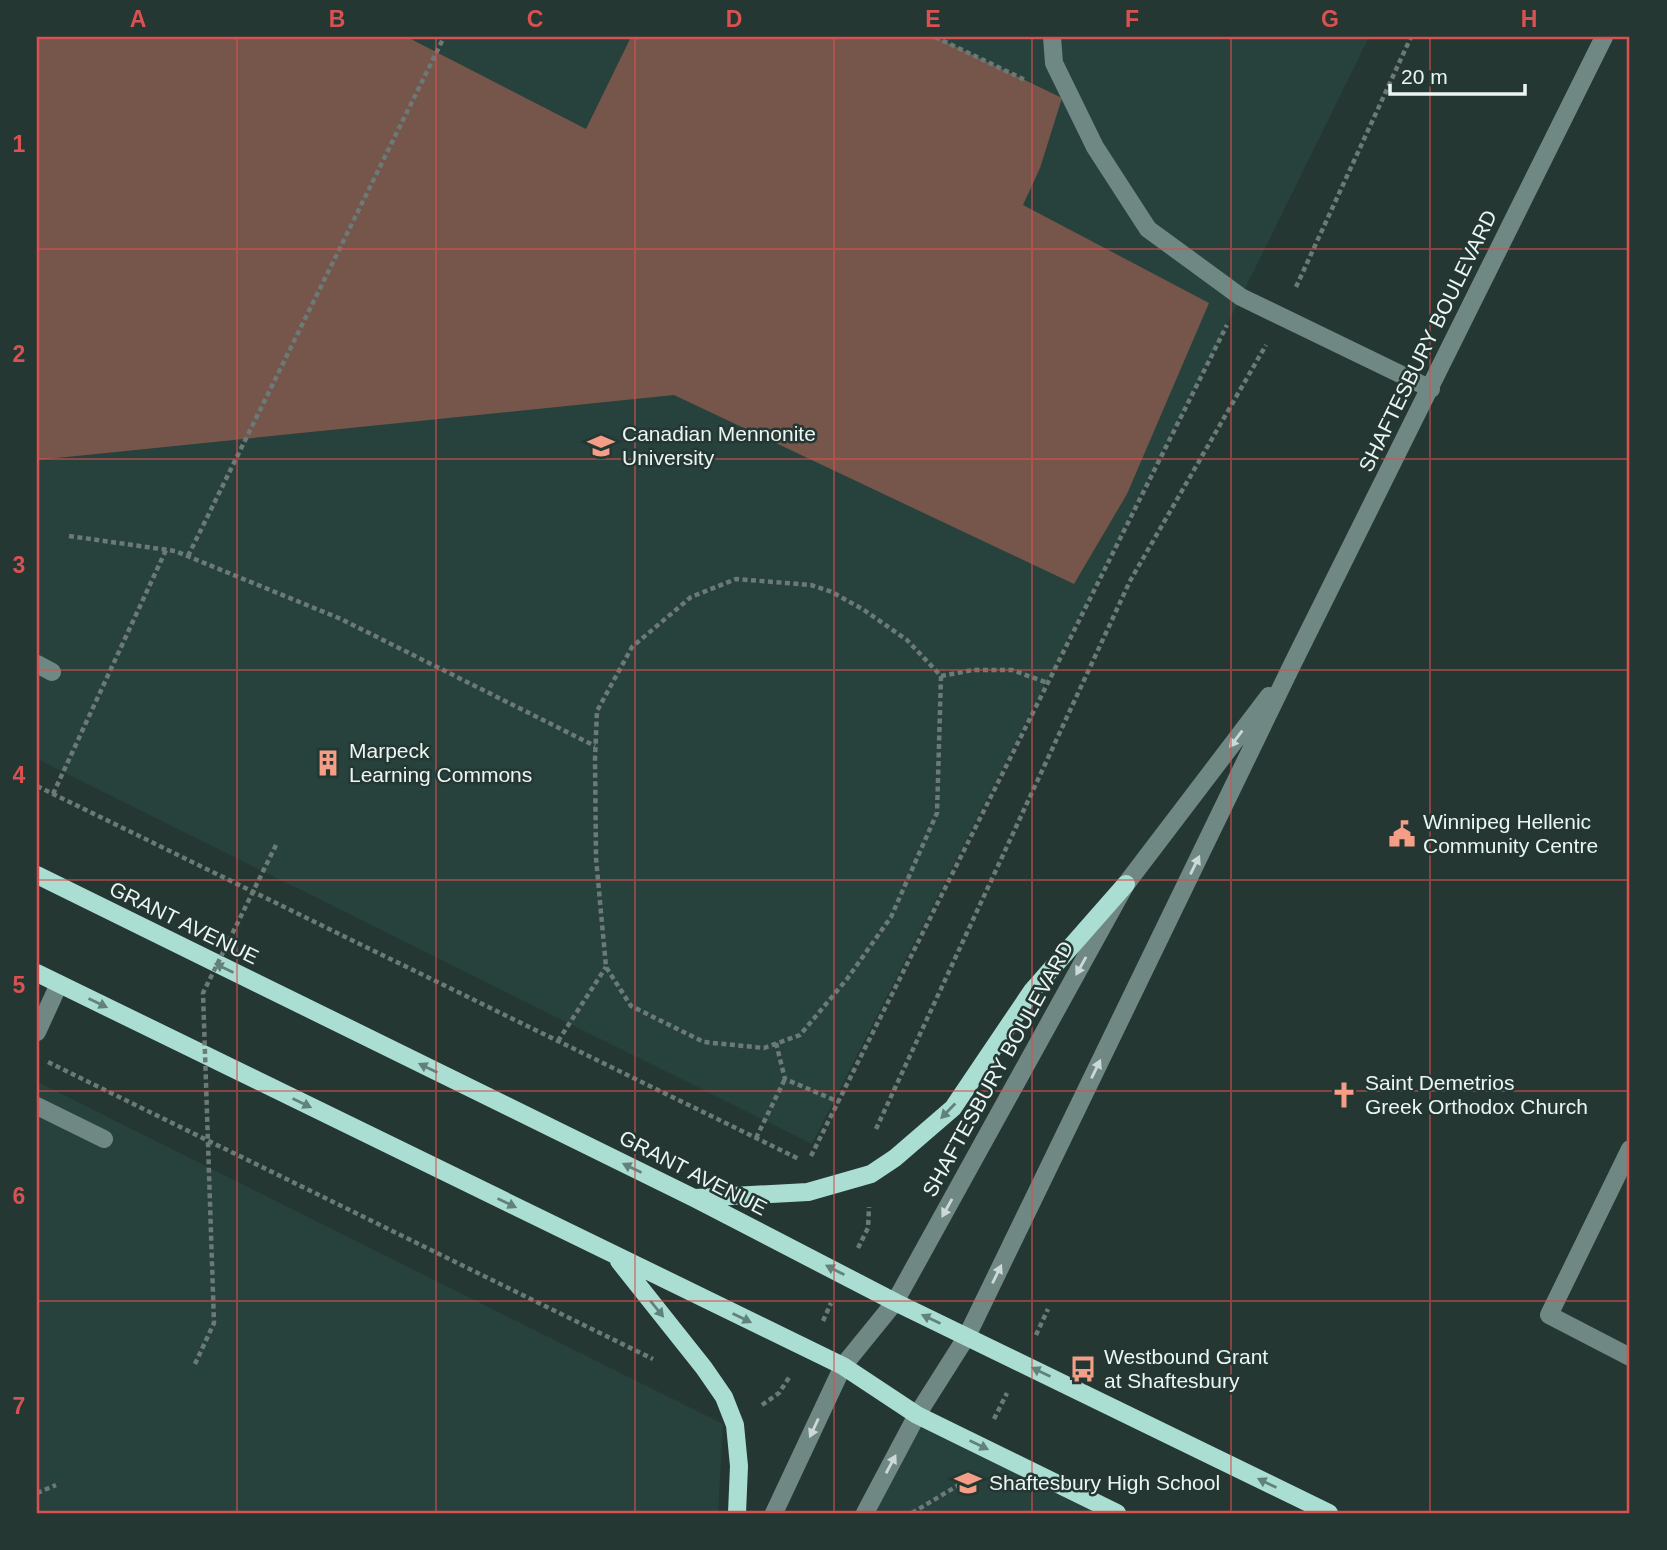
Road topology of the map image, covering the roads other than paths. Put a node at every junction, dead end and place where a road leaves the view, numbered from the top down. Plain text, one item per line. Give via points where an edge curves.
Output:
1 (1052, 37) edge
2 (1604, 37) edge
3 (1431, 390) junction
4 (1292, 665) junction
5 (37, 876) edge
6 (1126, 884) junction
7 (37, 974) edge
8 (59, 985) junction
9 (37, 1032) edge
10 (37, 1106) edge
11 (104, 1139) dead end
12 (1630, 1149) edge
13 (694, 1198) junction
14 (614, 1256) junction
15 (895, 1302) junction
16 (967, 1336) junction
17 (1630, 1357) edge
18 (843, 1366) junction
19 (917, 1416) junction
20 (737, 1513) edge
21 (774, 1513) edge
22 (865, 1513) edge
23 (1117, 1513) edge
24 (1329, 1513) edge

1 - 3 street via 1054,63 1073,103 1095,147 1148,229 1241,297
2 - 3 street, SHAFTESBURY BOULEVARD
3 - 4 street, SHAFTESBURY BOULEVARD
4 -> 6 street, SHAFTESBURY BOULEVARD
16 -> 4 street, SHAFTESBURY BOULEVARD
13 -> 5 main road, GRANT AVENUE
6 -> 13 main road via 1032,991 953,1108 895,1158 871,1174 808,1192
6 -> 15 street, SHAFTESBURY BOULEVARD
7 - 8 main road
8 - 9 street
8 -> 14 main road
10 - 11 street
12 - 17 street via 1549,1315
15 -> 13 main road, GRANT AVENUE
14 -> 18 main road
14 -> 20 main road via 724,1397 735,1425
16 -> 15 main road, GRANT AVENUE
15 - 18 street, SHAFTESBURY BOULEVARD
16 - 19 street, SHAFTESBURY BOULEVARD
24 -> 16 main road, GRANT AVENUE
18 - 19 main road
18 -> 21 street, SHAFTESBURY BOULEVARD
22 -> 19 street, SHAFTESBURY BOULEVARD
19 -> 23 main road

